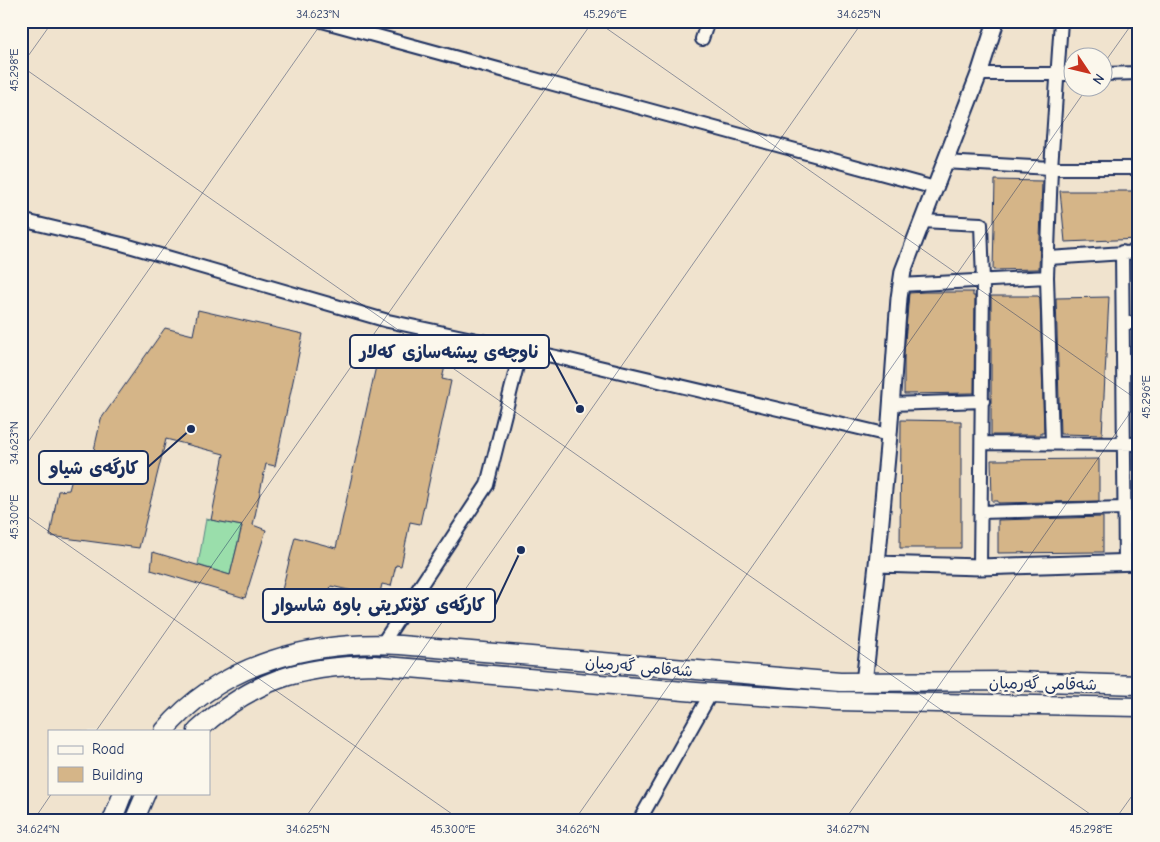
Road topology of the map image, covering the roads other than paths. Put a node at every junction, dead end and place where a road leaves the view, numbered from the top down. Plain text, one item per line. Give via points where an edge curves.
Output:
1 (322, 21) edge
2 (708, 21) edge
3 (996, 21) edge
4 (1061, 21) edge
5 (702, 39) dead end
6 (1139, 73) edge
7 (979, 74) junction
8 (1112, 74) edge
9 (1057, 75) junction
10 (1062, 75) edge
11 (944, 162) junction
12 (1051, 168) junction
13 (1139, 168) edge
14 (935, 188) junction
15 (21, 220) edge
16 (922, 221) junction
17 (1122, 252) junction
18 (1139, 252) edge
19 (1049, 258) junction
20 (1047, 277) junction
21 (983, 281) junction
22 (901, 285) junction
23 (1123, 323) junction
24 (1139, 324) edge
25 (521, 350) junction
26 (983, 400) junction
27 (891, 404) junction
28 (889, 435) junction
29 (982, 443) junction
30 (1052, 443) junction
31 (1124, 443) junction
32 (1139, 444) edge
33 (1124, 508) junction
34 (981, 512) junction
35 (1132, 562) edge
36 (877, 564) junction
37 (980, 567) junction
38 (382, 644) junction
39 (864, 682) junction
40 (1034, 682) junction
41 (1139, 685) edge
42 (711, 692) junction
43 (1033, 705) junction
44 (1139, 708) edge
45 (165, 730) edge
46 (198, 730) edge
47 (123, 794) edge
48 (146, 794) edge
49 (112, 821) edge
50 (134, 821) edge
51 (639, 821) edge

1 - 14 street
2 - 5 street
3 - 7 street
4 - 9 street
6 - 8 street
7 - 9 street
7 - 11 street
9 - 10 street
9 - 12 street
11 - 12 street
11 - 14 street
12 - 13 street
12 - 19 street
14 - 16 street
15 - 25 street via 122,244 388,321
16 - 21 street via 980,224
16 - 22 street
17 - 18 street
17 - 19 street
17 - 23 street
19 - 20 street
20 - 21 street
20 - 30 street
21 - 22 street
21 - 26 street
22 - 27 street
23 - 24 street
23 - 31 street
25 - 28 street
25 - 38 street via 487,485
26 - 27 street
26 - 29 street
27 - 28 street
28 - 36 street
29 - 30 street
29 - 34 street
30 - 31 street
31 - 32 street
31 - 33 street
33 - 34 street
33 - 35 street
34 - 37 street
35 - 37 street
36 - 37 street
36 - 39 street
38 - 39 main road, شەقامی گەرمیان via 794,679
38 - 45 main road, شەقامی گەرمیان via 326,647 264,662 216,686
39 - 40 main road, شەقامی گەرمیان
40 - 41 main road, شەقامی گەرمیان
40 - 43 main road
42 - 43 main road, شەقامی گەرمیان via 846,701
42 - 46 main road, شەقامی گەرمیان via 355,665 316,669 268,682 240,698
42 - 51 street
43 - 44 main road, شەقامی گەرمیان
47 - 49 main road
48 - 50 main road

